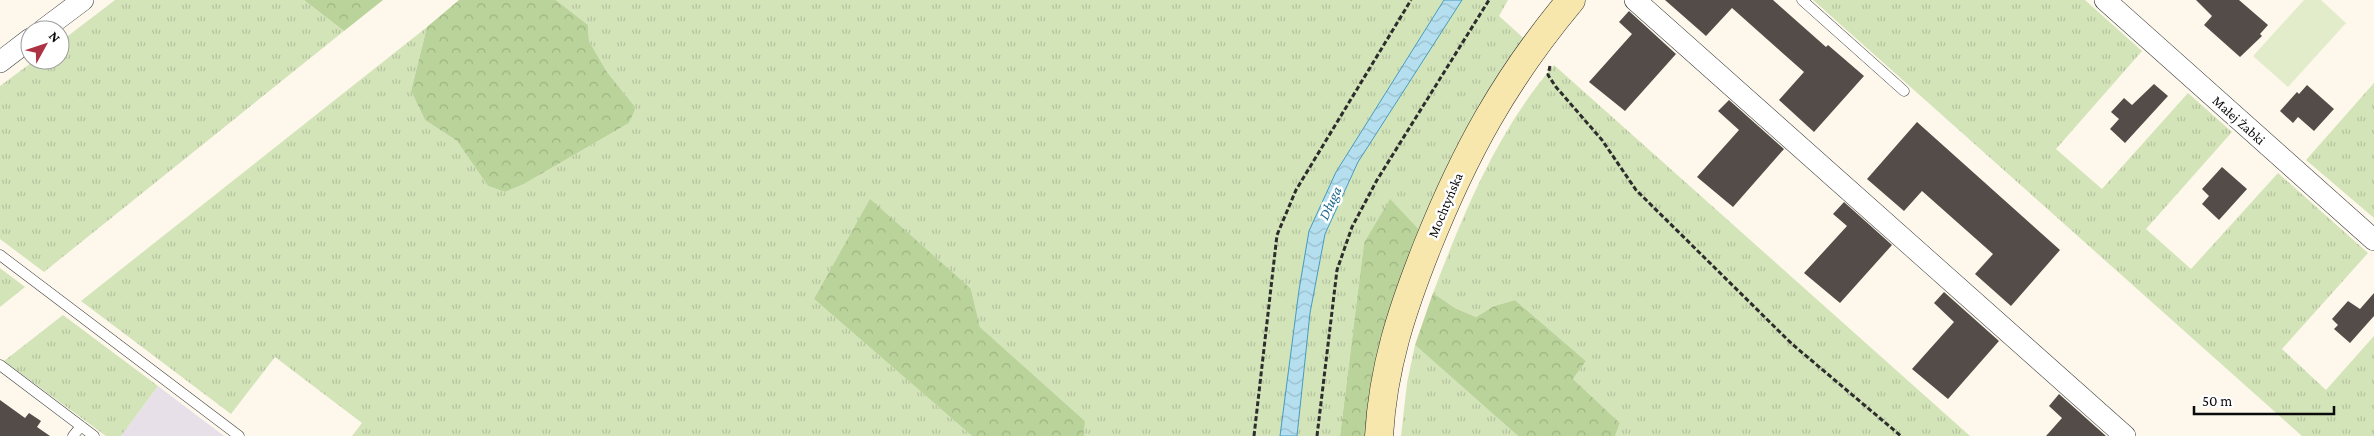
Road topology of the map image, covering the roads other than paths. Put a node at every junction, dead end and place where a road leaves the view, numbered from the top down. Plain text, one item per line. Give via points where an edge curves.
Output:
1 (82, 0) edge
2 (1571, 0) edge
3 (1635, 0) edge
4 (1802, 0) edge
5 (2105, 0) edge
6 (56, 20) edge
7 (20, 47) edge
8 (0, 62) edge
9 (1904, 91) dead end
10 (2374, 240) edge
11 (0, 255) edge
12 (0, 365) edge
13 (80, 426) junction
14 (73, 436) edge
15 (94, 436) edge
16 (239, 436) edge
17 (1379, 436) edge
18 (2125, 436) edge

1 - 6 street
2 - 17 street, Mochtyńska via 1522,62 1461,167 1404,306 1390,354
3 - 18 street
4 - 9 lane
5 - 10 street, Małej Żabki
7 - 8 street
11 - 16 lane
12 - 13 lane
13 - 14 lane
13 - 15 lane

